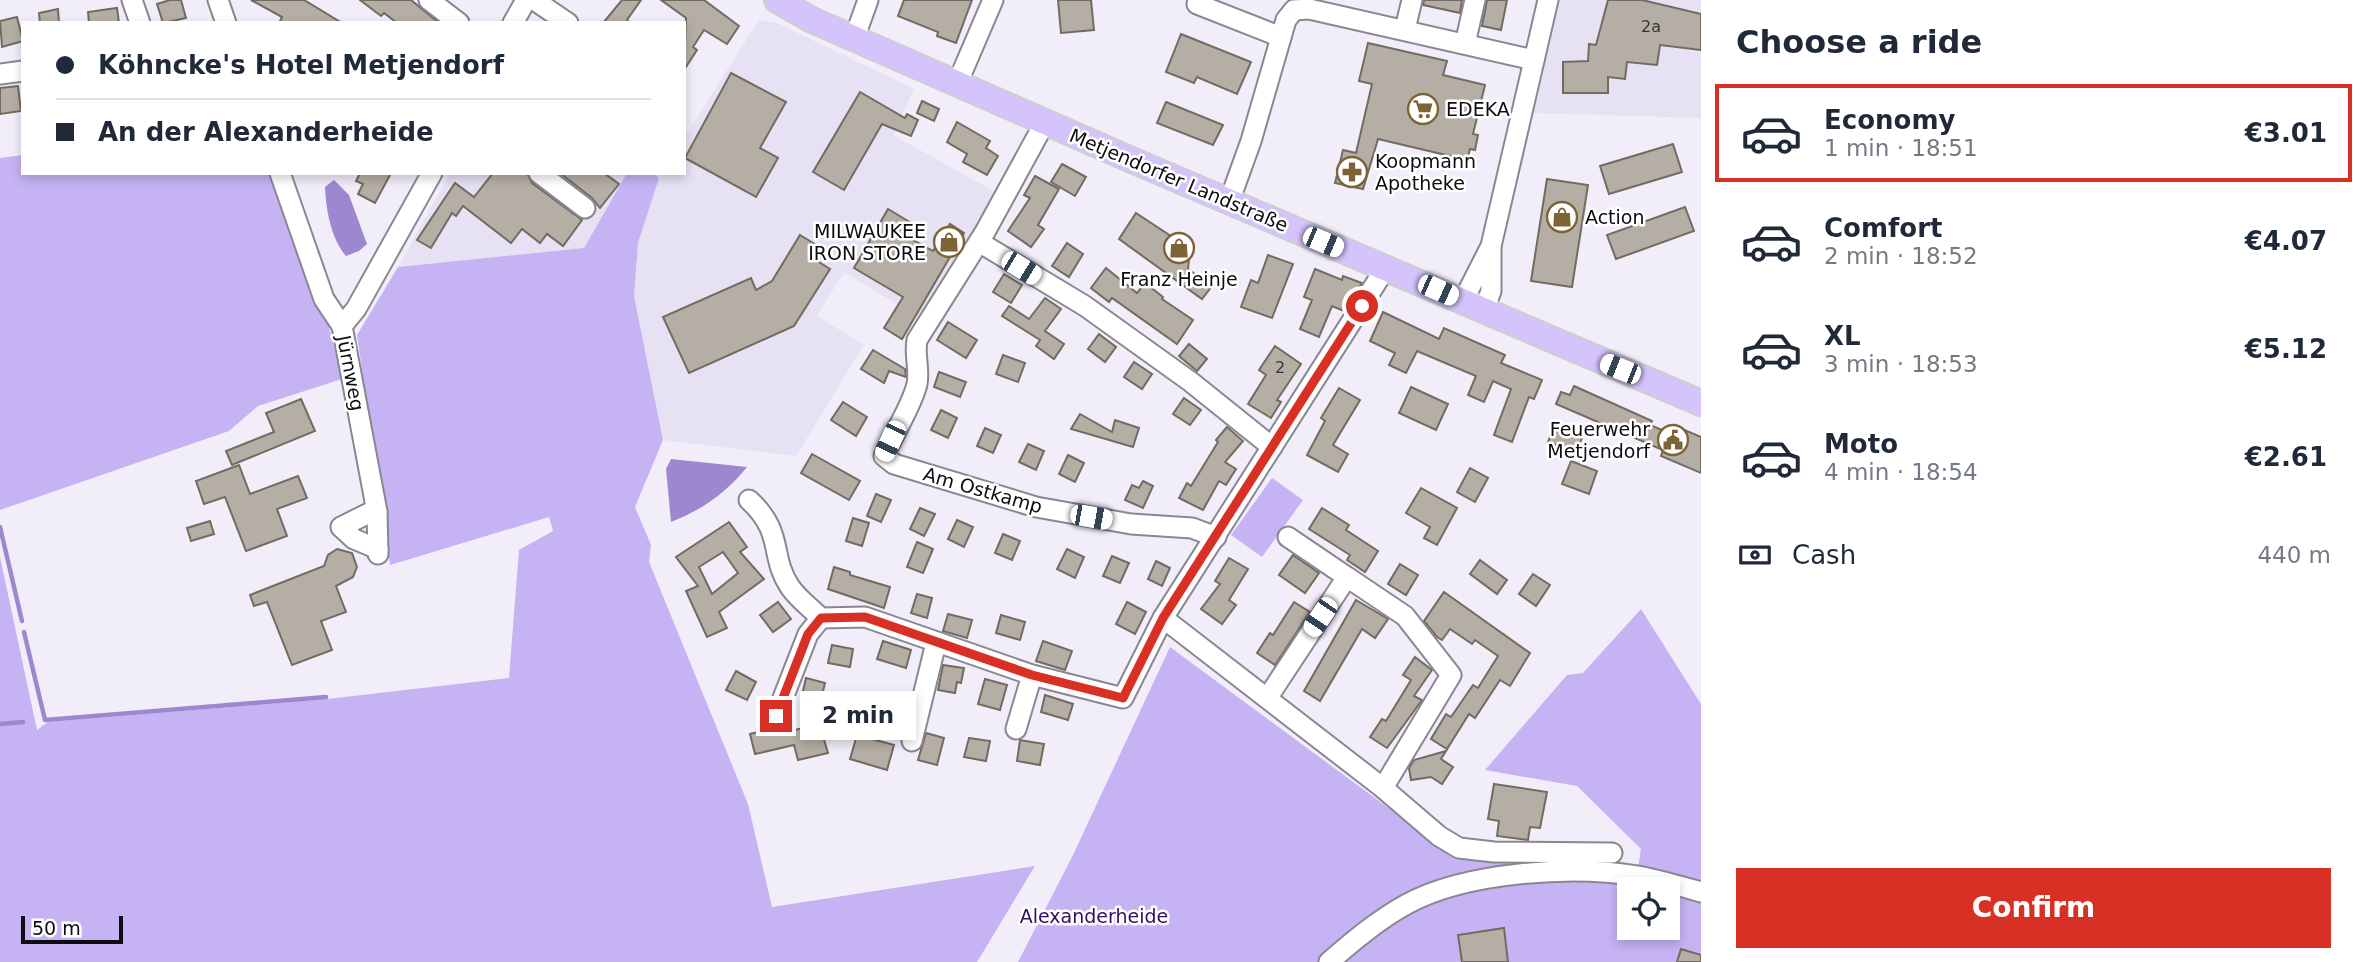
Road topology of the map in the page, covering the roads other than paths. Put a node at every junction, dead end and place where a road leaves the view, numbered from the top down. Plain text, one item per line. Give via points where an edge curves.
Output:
1 (132, 0) edge
2 (218, 0) edge
3 (429, 0) edge
4 (776, 0) edge
5 (868, 0) edge
6 (993, 0) edge
7 (1412, 0) edge
8 (1475, 0) edge
9 (1548, 0) edge
10 (1310, 4) edge
11 (1197, 5) dead end
12 (521, 6) edge
13 (139, 21) edge
14 (225, 21) edge
15 (456, 21) edge
16 (562, 21) edge
17 (1405, 29) junction
18 (1281, 37) junction
19 (854, 39) junction
20 (1465, 44) junction
21 (1534, 60) junction
22 (21, 71) edge
23 (0, 74) edge
24 (957, 84) junction
25 (1045, 122) junction
26 (281, 175) edge
27 (431, 175) edge
28 (542, 175) edge
29 (1229, 202) junction
30 (585, 208) dead end
31 (979, 242) junction
32 (1385, 269) junction
33 (1474, 305) junction
34 (342, 326) junction
35 (1701, 404) edge
36 (1272, 447) junction
37 (749, 500) dead end
38 (377, 512) junction
39 (1216, 537) junction
40 (1288, 537) dead end
41 (1347, 577) junction
42 (821, 618) junction
43 (1163, 618) junction
44 (936, 643) junction
45 (1032, 675) junction
46 (1268, 697) junction
47 (776, 716) dead end
48 (1016, 729) dead end
49 (912, 741) dead end
50 (1383, 788) junction
51 (1612, 853) dead end
52 (1701, 891) edge
53 (1329, 962) edge

1 - 13 street
2 - 14 street
3 - 15 street
4 - 19 main road, Metjendorfer Landstraße
5 - 19 street
6 - 24 street
7 - 17 street
8 - 20 street
9 - 21 street
10 - 17 street
10 - 18 street via 1289,14
11 - 18 street
12 - 16 street
17 - 20 street
18 - 29 street
19 - 24 main road, Metjendorfer Landstraße
20 - 21 street
21 - 33 street via 1491,246 1491,291
22 - 23 street
24 - 25 main road, Metjendorfer Landstraße
25 - 29 main road, Metjendorfer Landstraße
25 - 31 street, Am Ostkamp
26 - 34 street via 324,299
27 - 34 street, Jürnweg
28 - 30 street
29 - 32 main road, Metjendorfer Landstraße
31 - 36 street via 1084,306
31 - 39 street, Am Ostkamp via 917,340 916,386 884,456 894,464 1036,507 1130,524 1192,528
32 - 33 main road, Metjendorfer Landstraße
32 - 36 street
33 - 35 main road, Metjendorfer Landstraße
34 - 38 street, Jürnweg
36 - 39 street
37 - 42 street via 771,527 791,589
38 - 38 street, Jürnweg via 378,552 341,527
39 - 43 street
40 - 41 street
41 - 46 street
41 - 50 street via 1405,616 1451,675
42 - 44 street via 865,617
42 - 47 street via 808,634
43 - 45 street via 1123,698
43 - 46 street
44 - 45 street
44 - 49 street
45 - 48 street
46 - 50 street
50 - 51 street via 1459,848
52 - 53 street via 1637,876 1586,873 1534,872 1473,882 1407,904

